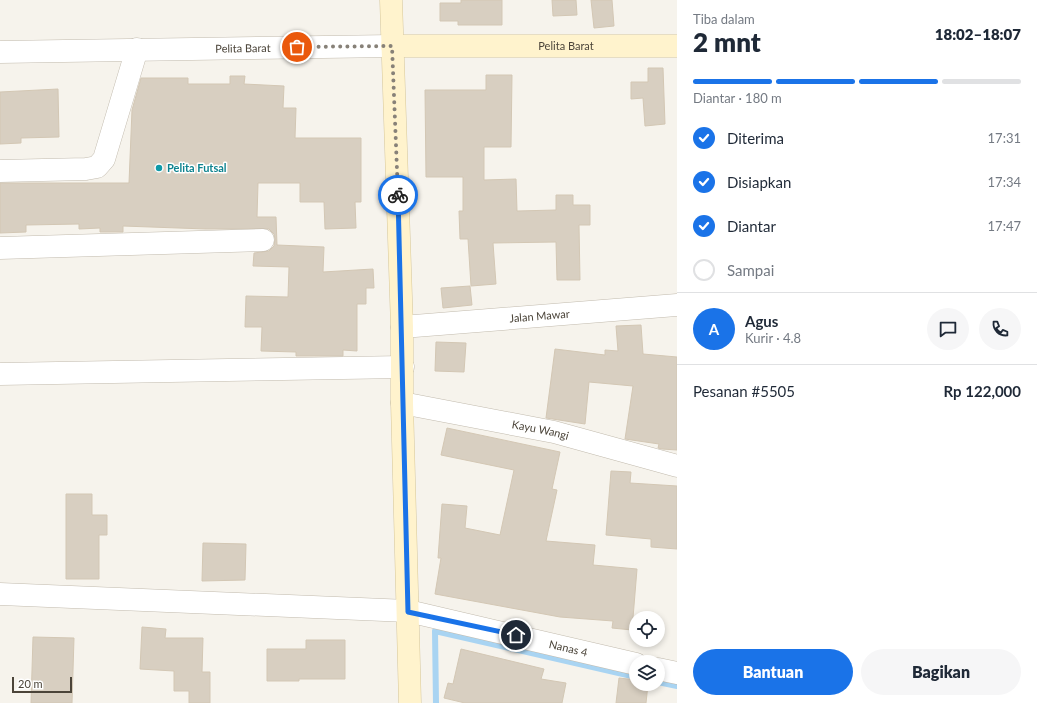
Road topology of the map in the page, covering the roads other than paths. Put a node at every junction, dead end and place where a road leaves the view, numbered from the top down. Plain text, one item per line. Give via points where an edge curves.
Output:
1 (391, 0) edge
2 (392, 46) junction
3 (677, 46) edge
4 (137, 48) junction
5 (0, 52) edge
6 (0, 171) edge
7 (263, 240) dead end
8 (0, 248) edge
9 (677, 306) edge
10 (402, 326) junction
11 (403, 367) junction
12 (0, 374) edge
13 (402, 403) junction
14 (677, 466) edge
15 (0, 594) edge
16 (408, 612) junction
17 (629, 662) edge
18 (665, 670) edge
19 (677, 673) edge
20 (410, 703) edge

1 - 2 street
2 - 3 street, Pelita Barat
2 - 4 street, Pelita Barat
2 - 10 street
4 - 5 street, Pelita Barat
4 - 6 street via 104,159 98,167
7 - 8 street
9 - 10 street, Jalan Mawar
10 - 11 street
11 - 12 street
11 - 13 street
13 - 14 street, Kayu Wangi via 554,432
13 - 16 street
15 - 16 street, Nanas 4
16 - 17 street, Nanas 4
16 - 20 street
18 - 19 street

